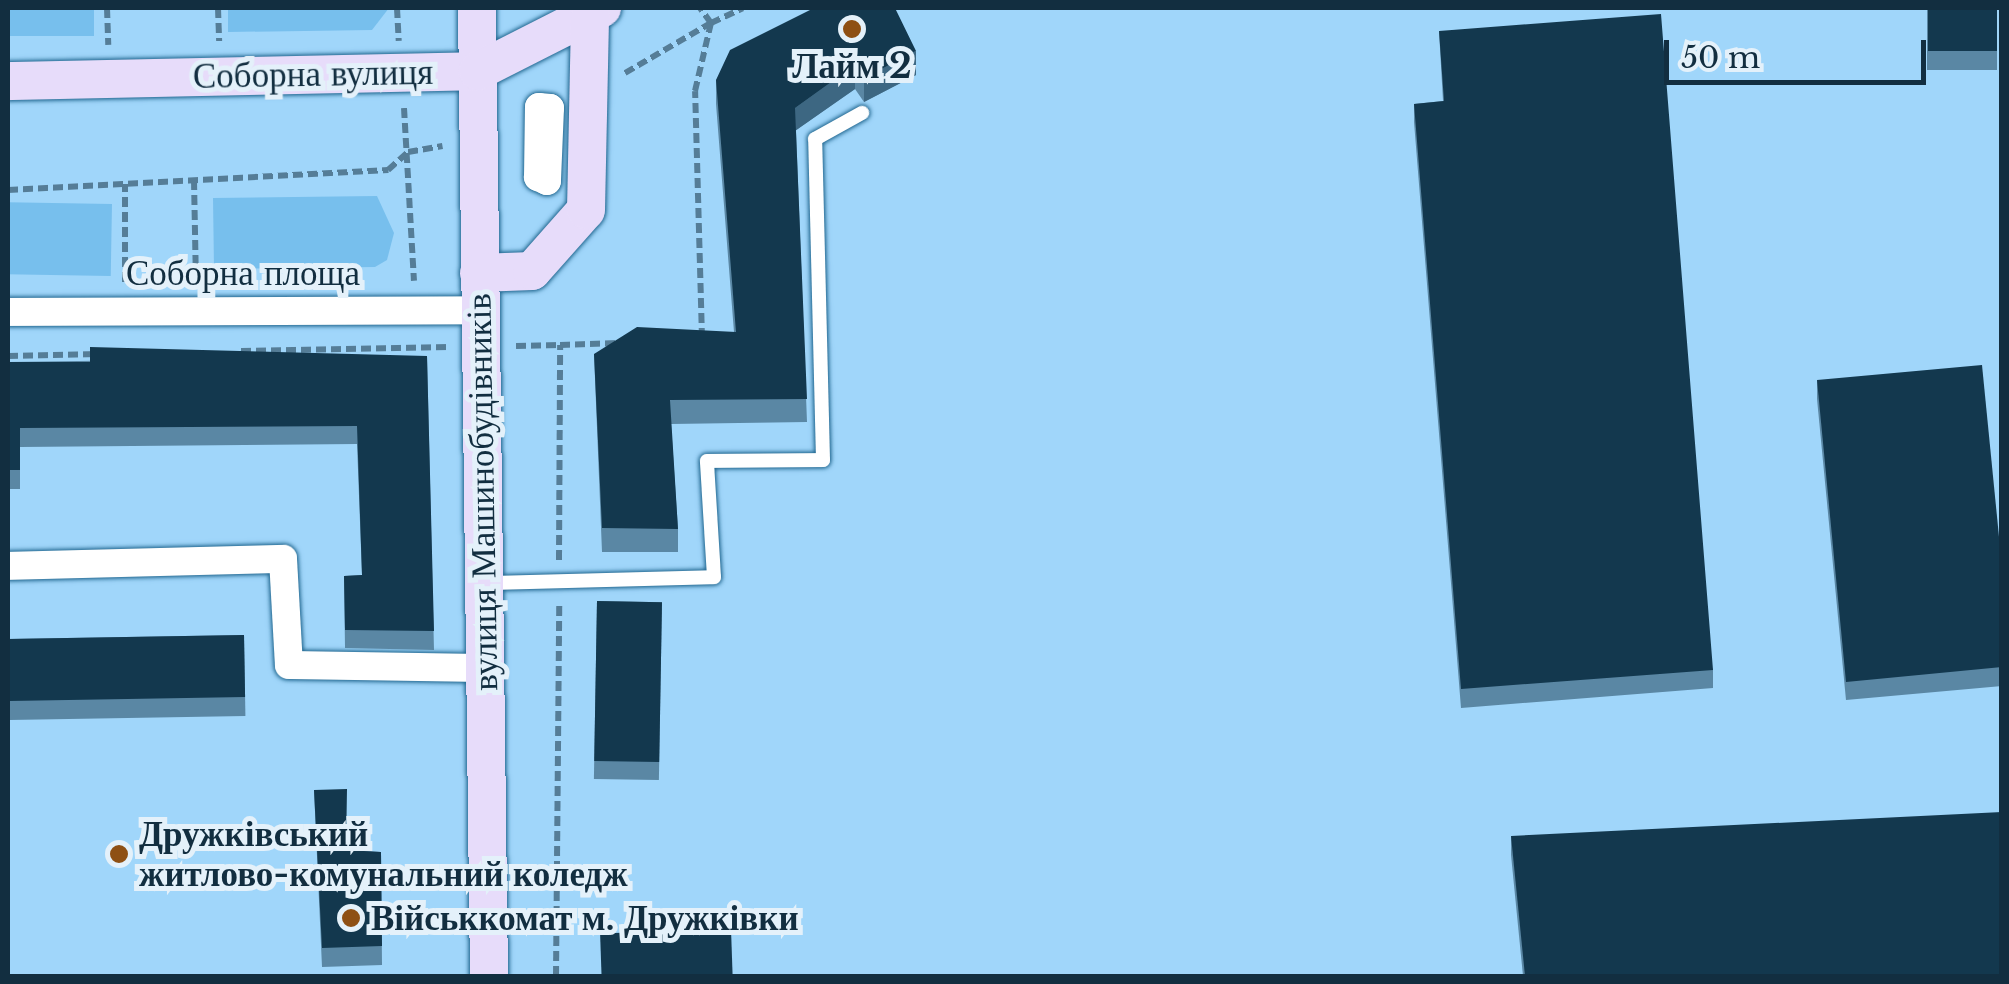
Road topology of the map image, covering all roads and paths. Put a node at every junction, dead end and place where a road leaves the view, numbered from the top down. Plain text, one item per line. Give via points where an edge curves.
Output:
1 (107, 8) edge
2 (218, 8) edge
3 (397, 8) edge
4 (477, 8) edge
5 (700, 8) edge
6 (742, 8) edge
7 (596, 11) edge
8 (711, 24) junction
9 (219, 42) dead end
10 (108, 45) dead end
11 (478, 71) junction
12 (401, 73) junction
13 (8, 81) edge
14 (588, 83) junction
15 (862, 113) dead end
16 (478, 128) junction
17 (408, 152) junction
18 (194, 180) junction
19 (126, 184) junction
20 (8, 190) edge
21 (479, 292) junction
22 (416, 310) junction
23 (126, 311) junction
24 (196, 311) junction
25 (8, 312) edge
26 (685, 341) edge
27 (631, 343) edge
28 (455, 347) dead end
29 (418, 348) junction
30 (234, 352) edge
31 (106, 354) edge
32 (8, 356) edge
33 (8, 566) edge
34 (559, 582) junction
35 (483, 583) junction
36 (484, 668) junction
37 (489, 976) edge
38 (556, 976) edge

1 - 10 path
2 - 9 path
3 - 12 path
4 - 11 street, вулиця Машинобудівників
5 - 8 path
6 - 8 path
7 - 11 street, Соборна вулиця
7 - 14 street
8 - 14 path via 630,71
8 - 26 path via 695,91 702,340
11 - 12 street, Соборна вулиця
11 - 16 street, вулиця Машинобудівників
12 - 13 street, Соборна вулиця
12 - 17 path
14 - 21 street via 586,210 532,271
15 - 34 lane via 815,138 823,460 707,461 714,577
16 - 17 path
16 - 21 street, вулиця Машинобудівників
17 - 18 path via 388,170
17 - 22 path
18 - 19 path
18 - 24 path
19 - 20 path
19 - 23 path
21 - 22 street, Соборна площа
21 - 35 street, вулиця Машинобудівників
22 - 24 street, Соборна площа
22 - 29 path
23 - 24 street, Соборна площа
23 - 25 street, Соборна площа
27 - 34 path via 560,346
28 - 29 path
29 - 30 path
31 - 32 path
33 - 36 street via 283,559 288,664
34 - 35 lane
34 - 38 path
35 - 36 street, вулиця Машинобудівників
36 - 37 street, вулиця Машинобудівників

